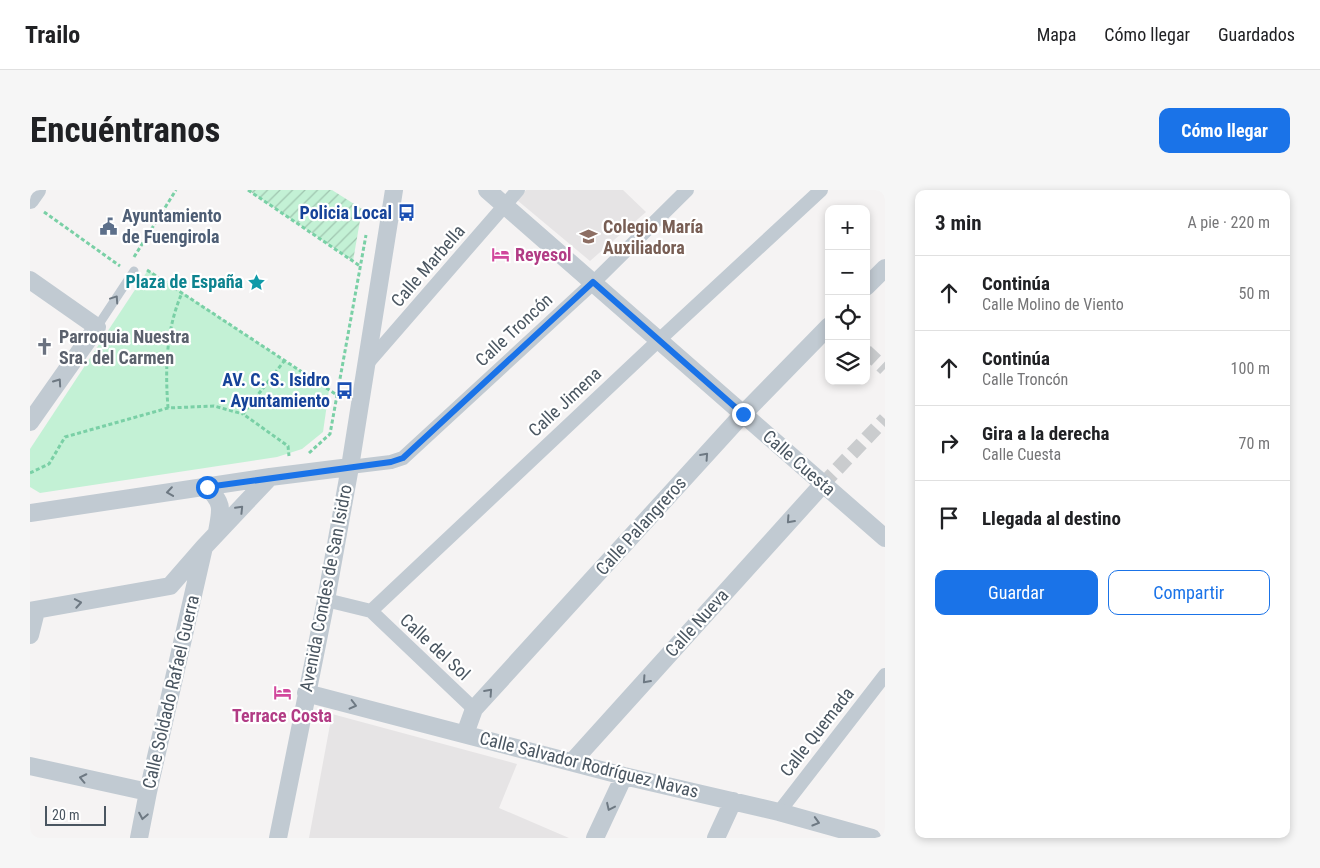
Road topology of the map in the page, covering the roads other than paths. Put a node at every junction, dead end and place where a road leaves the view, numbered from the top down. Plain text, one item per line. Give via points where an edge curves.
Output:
1 (37, 190) edge
2 (394, 190) edge
3 (487, 190) edge
4 (518, 190) edge
5 (687, 190) edge
6 (821, 190) edge
7 (34, 204) edge
8 (505, 205) junction
9 (885, 268) edge
10 (133, 269) road end
11 (30, 280) edge
12 (593, 282) junction
13 (870, 283) edge
14 (97, 327) junction
15 (825, 330) edge
16 (659, 340) junction
17 (366, 366) junction
18 (743, 414) junction
19 (30, 422) edge
20 (350, 468) junction
21 (270, 477) junction
22 (823, 484) junction
23 (207, 487) junction
24 (30, 513) edge
25 (217, 532) junction
26 (885, 538) edge
27 (204, 547) junction
28 (326, 600) junction
29 (33, 611) edge
30 (371, 611) junction
31 (30, 635) edge
32 (885, 674) edge
33 (306, 693) junction
34 (474, 709) junction
35 (465, 734) junction
36 (572, 762) junction
37 (30, 766) edge
38 (624, 776) junction
39 (148, 792) junction
40 (732, 801) junction
41 (779, 812) junction
42 (139, 838) edge
43 (278, 838) edge
44 (596, 838) edge
45 (716, 838) edge
46 (872, 838) edge

1 - 7 street
2 - 17 street, Avenida Condes de San Isidro
3 - 8 street, Calle Cuesta
4 - 8 street, Calle Marbella
5 - 12 street, Calle Troncón
6 - 16 street, Calle Jimena
8 - 12 street, Calle Cuesta
8 - 17 street, Calle Marbella
9 - 13 street
14 -> 10 lane
11 - 14 street
12 - 16 street, Calle Cuesta
12 - 20 street, Calle Troncón via 403,458
19 -> 14 street
15 - 18 street, Calle Palangreros
16 - 18 street, Calle Cuesta
16 - 30 street, Calle Jimena
17 - 20 street, Avenida Condes de San Isidro
18 - 22 street, Calle Cuesta
34 -> 18 street, Calle Palangreros
20 - 21 street
20 - 28 street, Avenida Condes de San Isidro
21 - 23 street
25 -> 21 street
22 - 26 street, Calle Cuesta
22 -> 36 street, Calle Nueva
23 -> 24 street
23 - 25 street via 220,505
25 - 27 street
29 -> 27 street via 170,586
27 - 39 street, Calle Soldado Rafael Guerra
28 - 30 street
28 - 33 street, Avenida Condes de San Isidro
29 - 31 street
30 - 34 street, Calle del Sol
32 - 41 street, Calle Quemada
33 -> 35 street, Calle Salvador Rodríguez Navas
33 - 43 street, Avenida Condes de San Isidro
34 - 35 street, Calle Palangreros
35 - 36 street, Calle Salvador Rodríguez Navas
36 - 38 street, Calle Salvador Rodríguez Navas
39 -> 37 street
38 - 40 street, Calle Salvador Rodríguez Navas
38 -> 44 street
39 -> 42 street, Calle Soldado Rafael Guerra
40 - 41 street, Calle Salvador Rodríguez Navas
40 - 45 street
41 -> 46 street, Calle Salvador Rodríguez Navas

